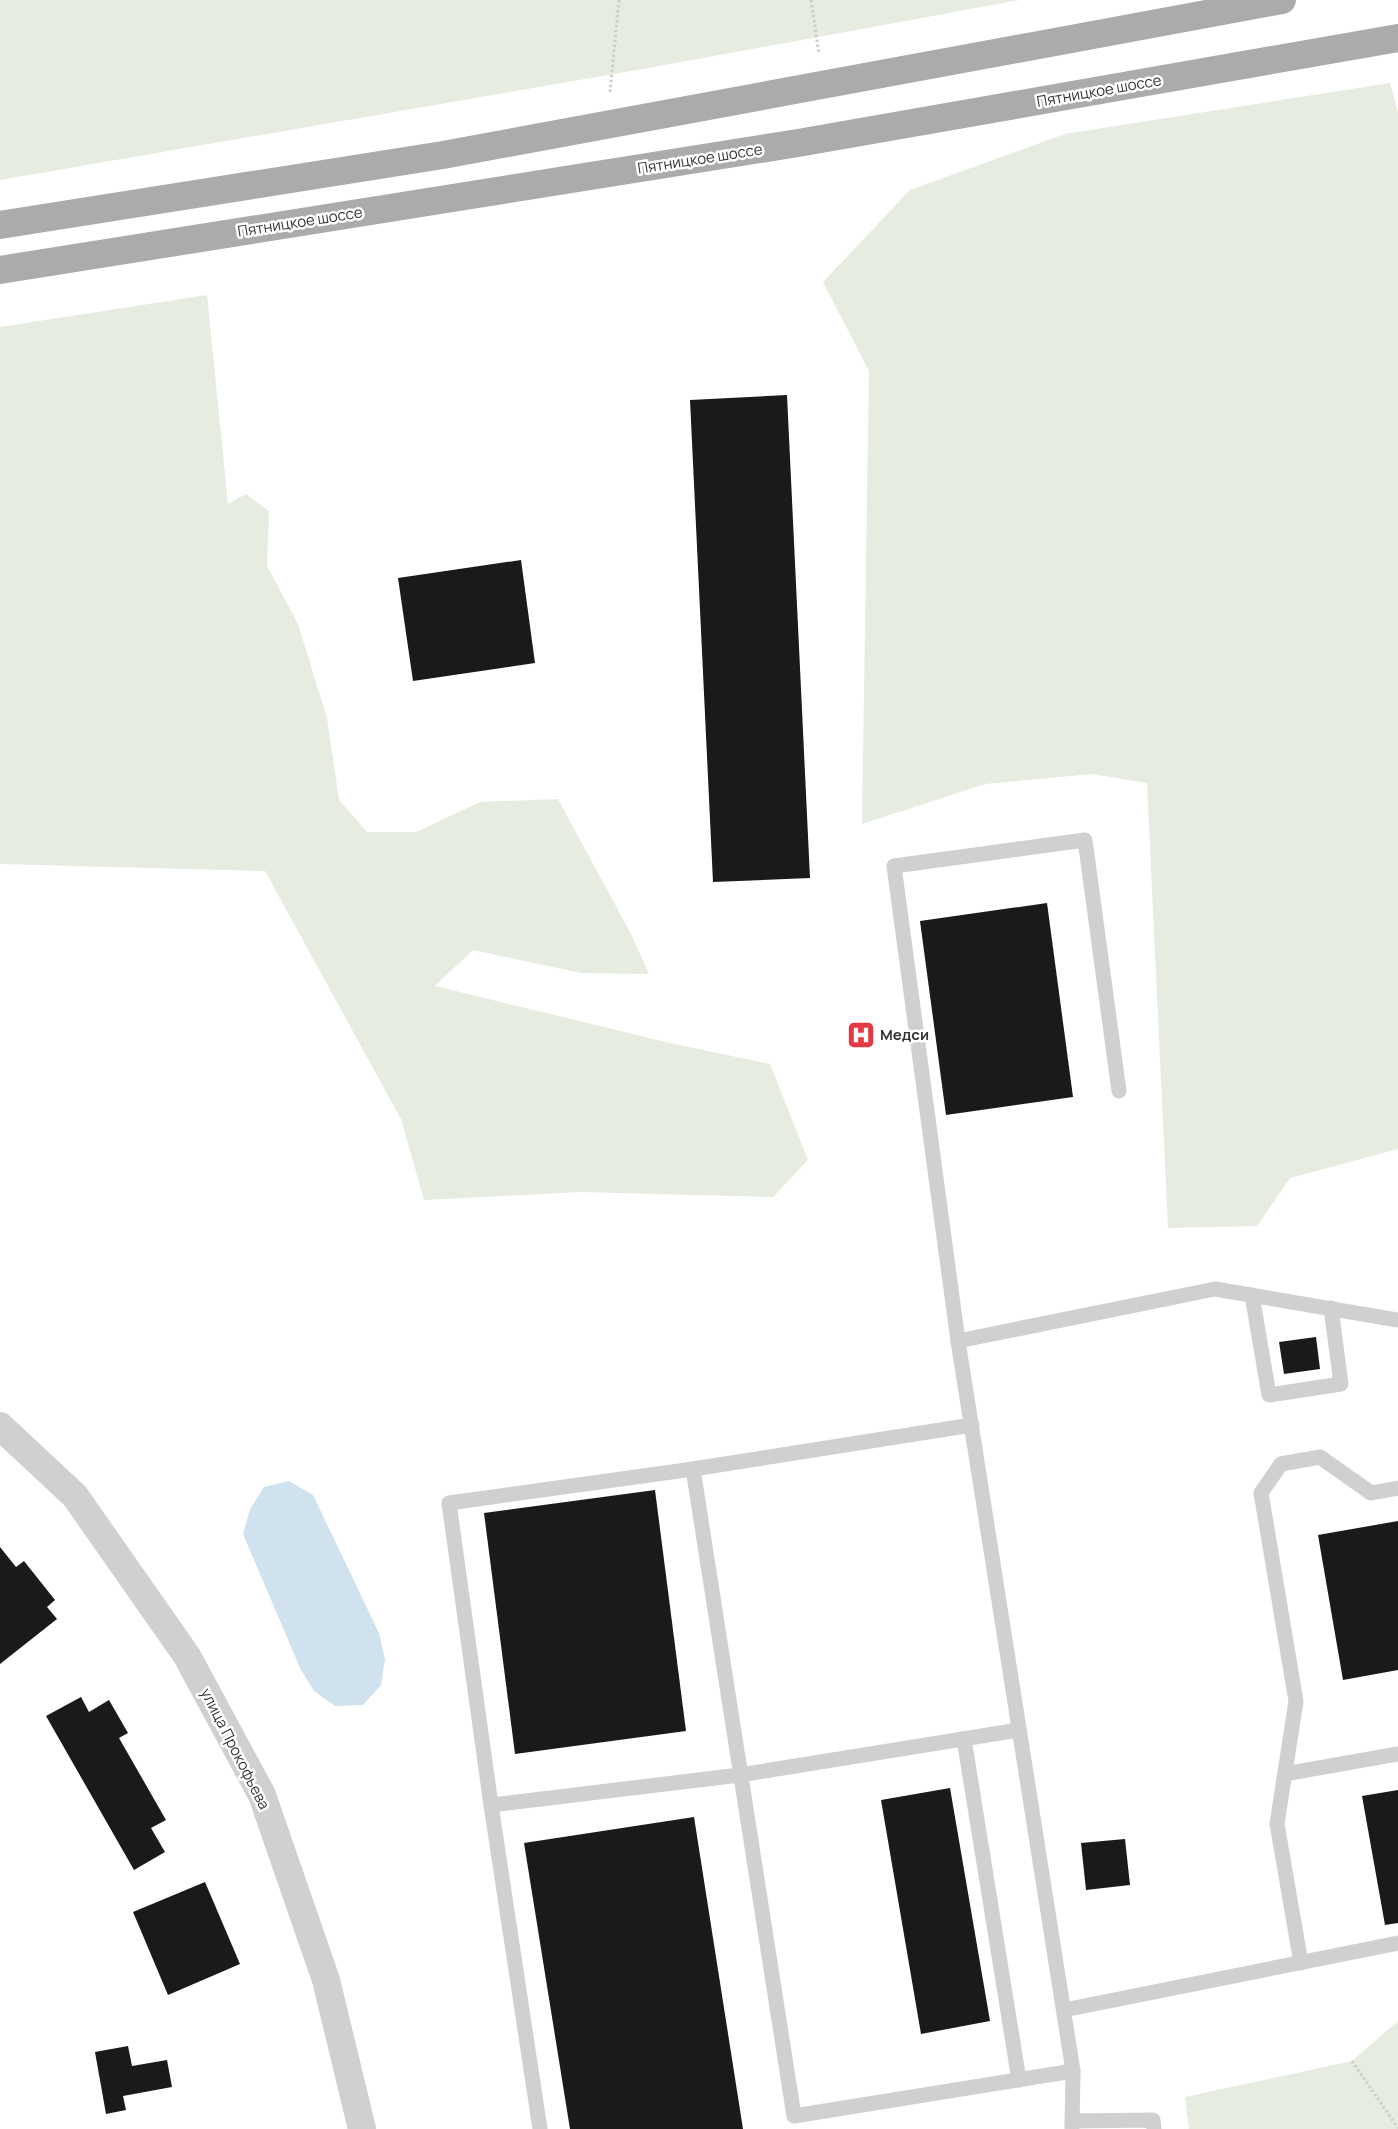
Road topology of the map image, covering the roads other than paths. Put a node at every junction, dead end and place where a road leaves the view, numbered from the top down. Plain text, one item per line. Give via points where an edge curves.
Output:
1 (1282, 0) edge
2 (1398, 38) edge
3 (0, 225) edge
4 (0, 270) edge
5 (1119, 1091) dead end
6 (1252, 1295) junction
7 (1331, 1308) junction
8 (1398, 1320) edge
9 (958, 1341) junction
10 (972, 1425) junction
11 (0, 1426) edge
12 (693, 1469) junction
13 (1398, 1488) edge
14 (1020, 1730) junction
15 (964, 1739) junction
16 (1398, 1754) edge
17 (1285, 1774) junction
18 (740, 1775) junction
19 (491, 1805) junction
20 (1398, 1943) edge
21 (1301, 1963) junction
22 (1064, 2010) junction
23 (1073, 2071) junction
24 (1019, 2080) junction
25 (792, 2122) edge
26 (1072, 2125) edge
27 (362, 2129) edge
28 (540, 2129) edge
29 (1154, 2129) edge

1 - 3 main road via 443,155
2 - 4 main road, Пятницкое шоссе via 798,143
5 - 9 lane via 1085,840 894,866
6 - 7 lane
6 - 7 lane via 1268,1395 1341,1384
6 - 9 lane via 1215,1289
7 - 8 lane
9 - 10 lane
10 - 12 lane
10 - 14 lane
11 - 27 street, улица Прокофьева via 75,1496 187,1656 262,1795 326,1980
12 - 18 lane
12 - 19 lane via 449,1503
13 - 17 lane via 1371,1493 1320,1457 1281,1464 1261,1493 1296,1701
14 - 15 lane
14 - 22 lane
15 - 18 lane
15 - 24 lane
16 - 17 lane
17 - 21 lane via 1277,1824
18 - 19 lane
18 - 25 lane
19 - 28 lane
20 - 21 lane
21 - 22 lane
22 - 23 lane
23 - 24 lane
23 - 26 lane
24 - 25 lane
26 - 29 lane via 1153,2120

